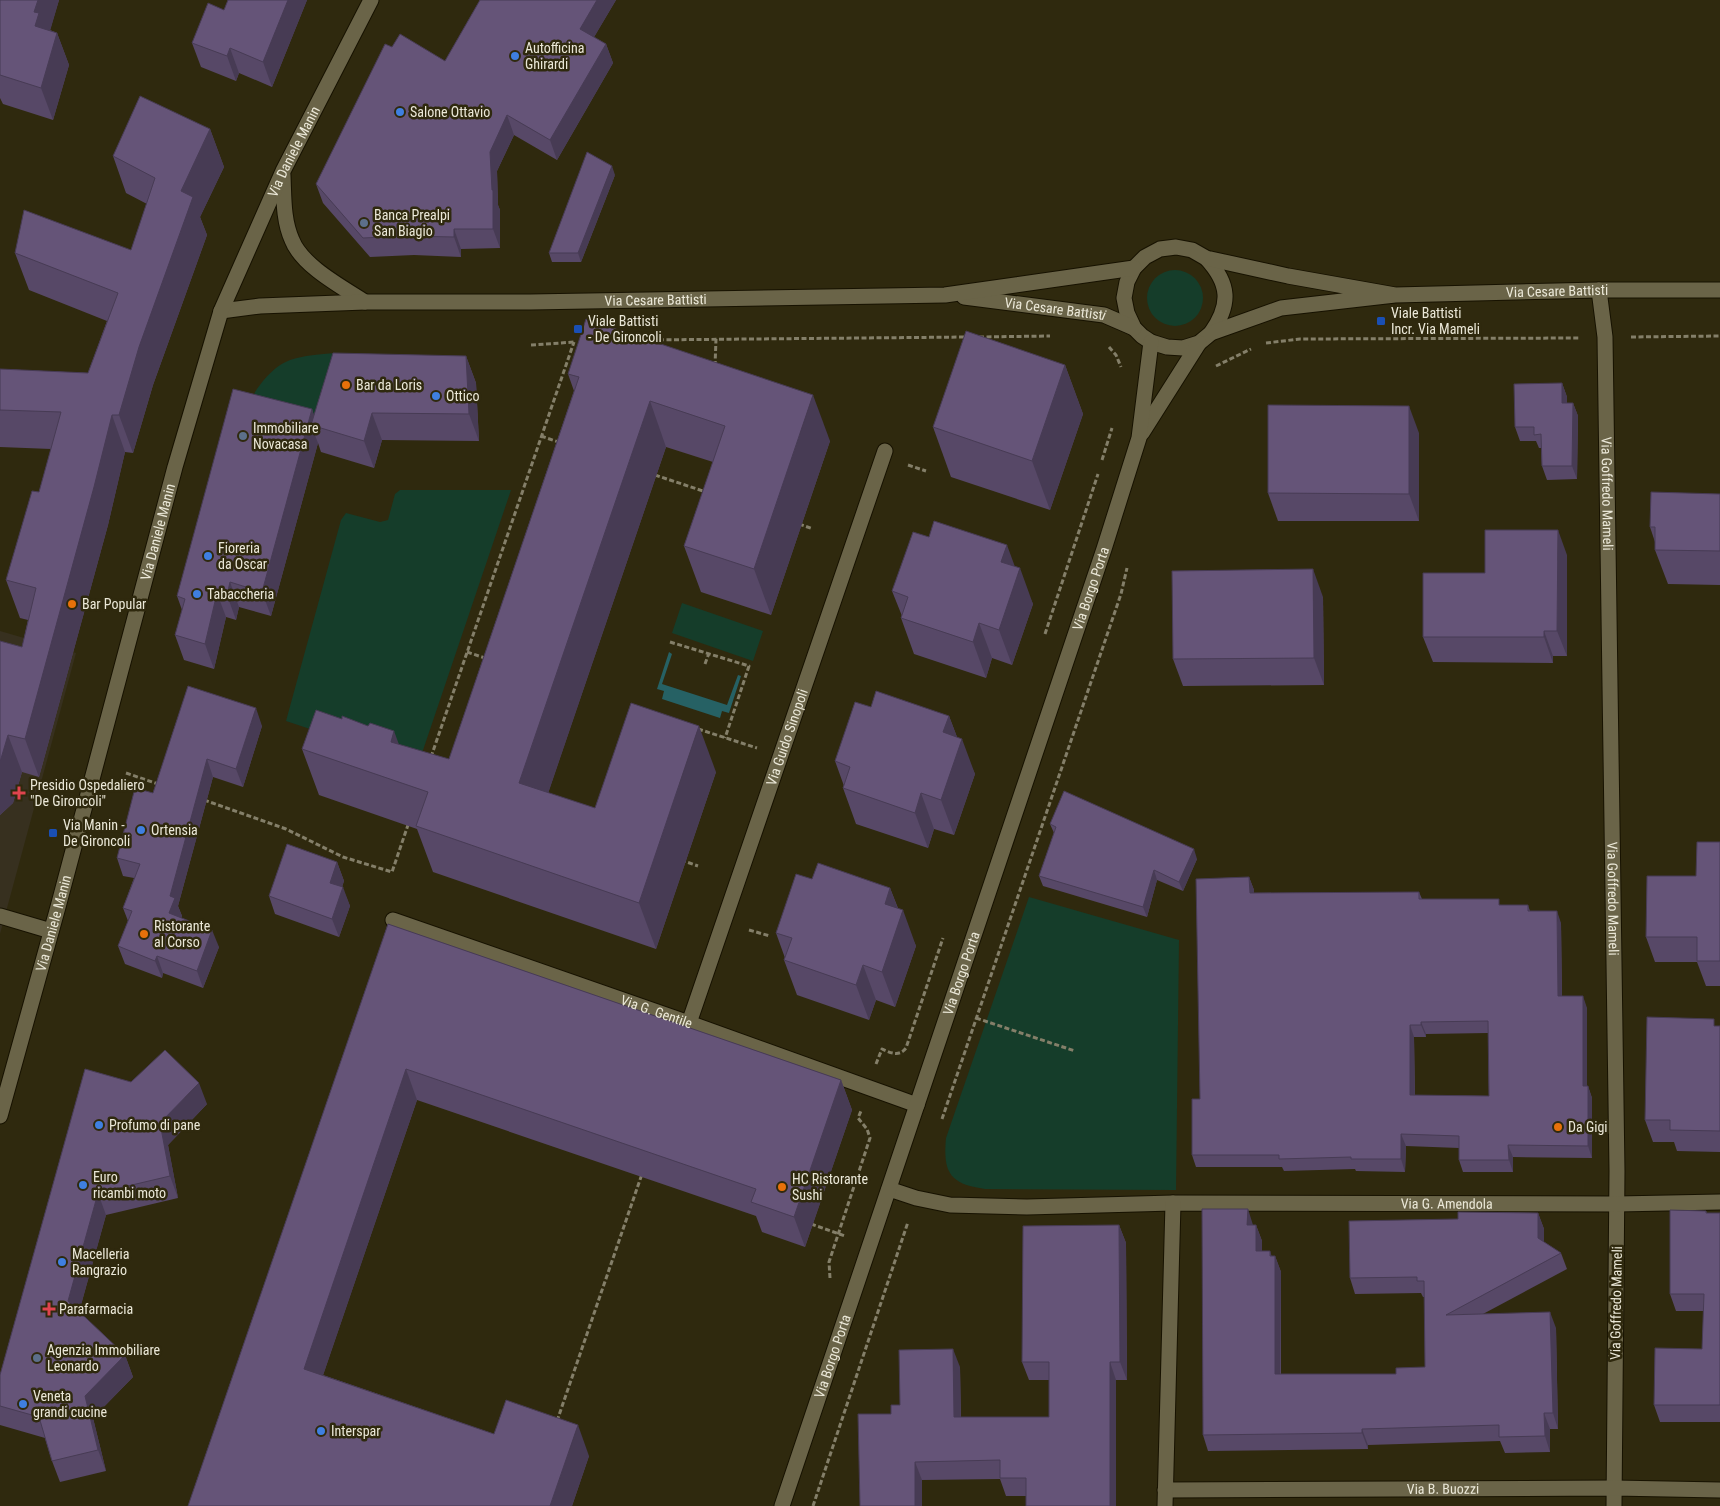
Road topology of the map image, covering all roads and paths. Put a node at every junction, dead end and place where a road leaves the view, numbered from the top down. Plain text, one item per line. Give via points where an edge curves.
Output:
1 (371, 0) edge
2 (283, 171) junction
3 (1206, 258) junction
4 (1134, 268) junction
5 (1599, 290) junction
6 (1720, 290) edge
7 (945, 295) junction
8 (1395, 296) junction
9 (365, 302) junction
10 (221, 310) junction
11 (1134, 328) junction
12 (1211, 333) junction
13 (1054, 336) dead end
14 (1720, 336) edge
15 (1666, 337) dead end
16 (1582, 338) dead end
17 (716, 339) junction
18 (637, 340) edge
19 (582, 341) edge
20 (574, 342) junction
21 (1104, 342) dead end
22 (1151, 342) junction
23 (1199, 342) junction
24 (1265, 344) dead end
25 (531, 345) dead end
26 (1256, 346) dead end
27 (1209, 369) dead end
28 (1122, 370) dead end
29 (715, 371) edge
30 (1114, 422) dead end
31 (541, 436) junction
32 (1139, 438) junction
33 (568, 445) edge
34 (885, 451) dead end
35 (648, 472) dead end
36 (714, 494) edge
37 (795, 522) dead end
38 (813, 529) dead end
39 (1043, 641) dead end
40 (670, 642) dead end
41 (466, 652) junction
42 (709, 653) junction
43 (493, 661) edge
44 (705, 664) dead end
45 (690, 727) edge
46 (725, 738) junction
47 (781, 755) junction
48 (429, 763) edge
49 (126, 773) dead end
50 (159, 784) edge
51 (195, 797) edge
52 (410, 818) edge
53 (680, 860) dead end
54 (698, 866) dead end
55 (0, 916) edge
56 (393, 920) dead end
57 (51, 931) junction
58 (944, 935) dead end
59 (977, 1018) dead end
60 (690, 1023) junction
61 (1075, 1051) dead end
62 (876, 1066) dead end
63 (863, 1103) dead end
64 (918, 1105) junction
65 (0, 1116) edge
66 (644, 1167) edge
67 (889, 1189) junction
68 (1720, 1202) edge
69 (1174, 1204) junction
70 (1617, 1204) junction
71 (810, 1224) dead end
72 (906, 1230) dead end
73 (838, 1234) junction
74 (830, 1280) dead end
75 (556, 1424) edge
76 (1614, 1488) junction
77 (1165, 1490) junction
78 (1720, 1490) edge
79 (782, 1506) edge
80 (813, 1506) edge
81 (1165, 1506) edge
82 (1614, 1506) edge

1 - 2 street, Via Daniele Manin
2 - 9 street via 285,213 292,242 312,267
2 - 10 street, Via Daniele Manin
3 - 4 street, Via Cesare Battisti via 1192,250 1160,249
3 - 8 street, Via Cesare Battisti
3 - 12 street, Via Cesare Battisti via 1218,270 1226,303 1221,320
4 - 7 street, Via Cesare Battisti
4 - 11 street, Via Cesare Battisti via 1124,298
5 - 6 street, Via Cesare Battisti
5 - 8 street, Via Cesare Battisti
5 - 70 street, Via Goffredo Mameli via 1605,337
7 - 9 street, Via Cesare Battisti
7 - 11 street, Via Cesare Battisti via 1104,315
8 - 12 street, Via Cesare Battisti via 1281,308
9 - 10 street, Via Cesare Battisti
10 - 57 street, Via Daniele Manin via 175,467
11 - 22 street, Via Cesare Battisti
12 - 23 street, Via Cesare Battisti
13 - 17 path
14 - 15 path
16 - 24 path via 1300,339
17 - 18 path
17 - 29 path
19 - 20 path
20 - 25 path
20 - 31 path
21 - 28 path via 1116,355
22 - 23 street, Via Cesare Battisti via 1183,348
22 - 32 street, Via Borgo Porta
23 - 32 street, Via Borgo Porta
26 - 27 path
30 - 39 path
31 - 33 path
31 - 41 path
32 - 64 street, Via Borgo Porta
34 - 47 street, Via Guido Sinopoli
35 - 36 path
37 - 38 path
40 - 42 path
41 - 43 path
41 - 48 path
42 - 44 path
42 - 46 path via 749,666
45 - 46 path
46 - 47 path
47 - 60 street, Via Guido Sinopoli
49 - 50 path
51 - 52 path via 286,829 343,857 392,872
53 - 54 path
55 - 57 street
56 - 60 street, Via G. Gentile
57 - 65 street, Via Daniele Manin
58 - 62 path via 906,1048 896,1054 882,1049
59 - 61 path
60 - 64 street, Via G. Gentile
63 - 73 path via 858,1118 870,1138
64 - 67 street, Via Borgo Porta
66 - 75 path
67 - 69 street, Via G. Amendola via 950,1205
67 - 79 street, Via Borgo Porta
68 - 70 street, Via G. Amendola
69 - 70 street, Via G. Amendola
69 - 77 street
70 - 76 street, Via Goffredo Mameli
71 - 73 path
72 - 80 path
73 - 74 path via 829,1262
76 - 77 street, Via B. Buozzi
76 - 78 street, Via B. Buozzi
76 - 82 street, Via Goffredo Mameli
77 - 81 street

